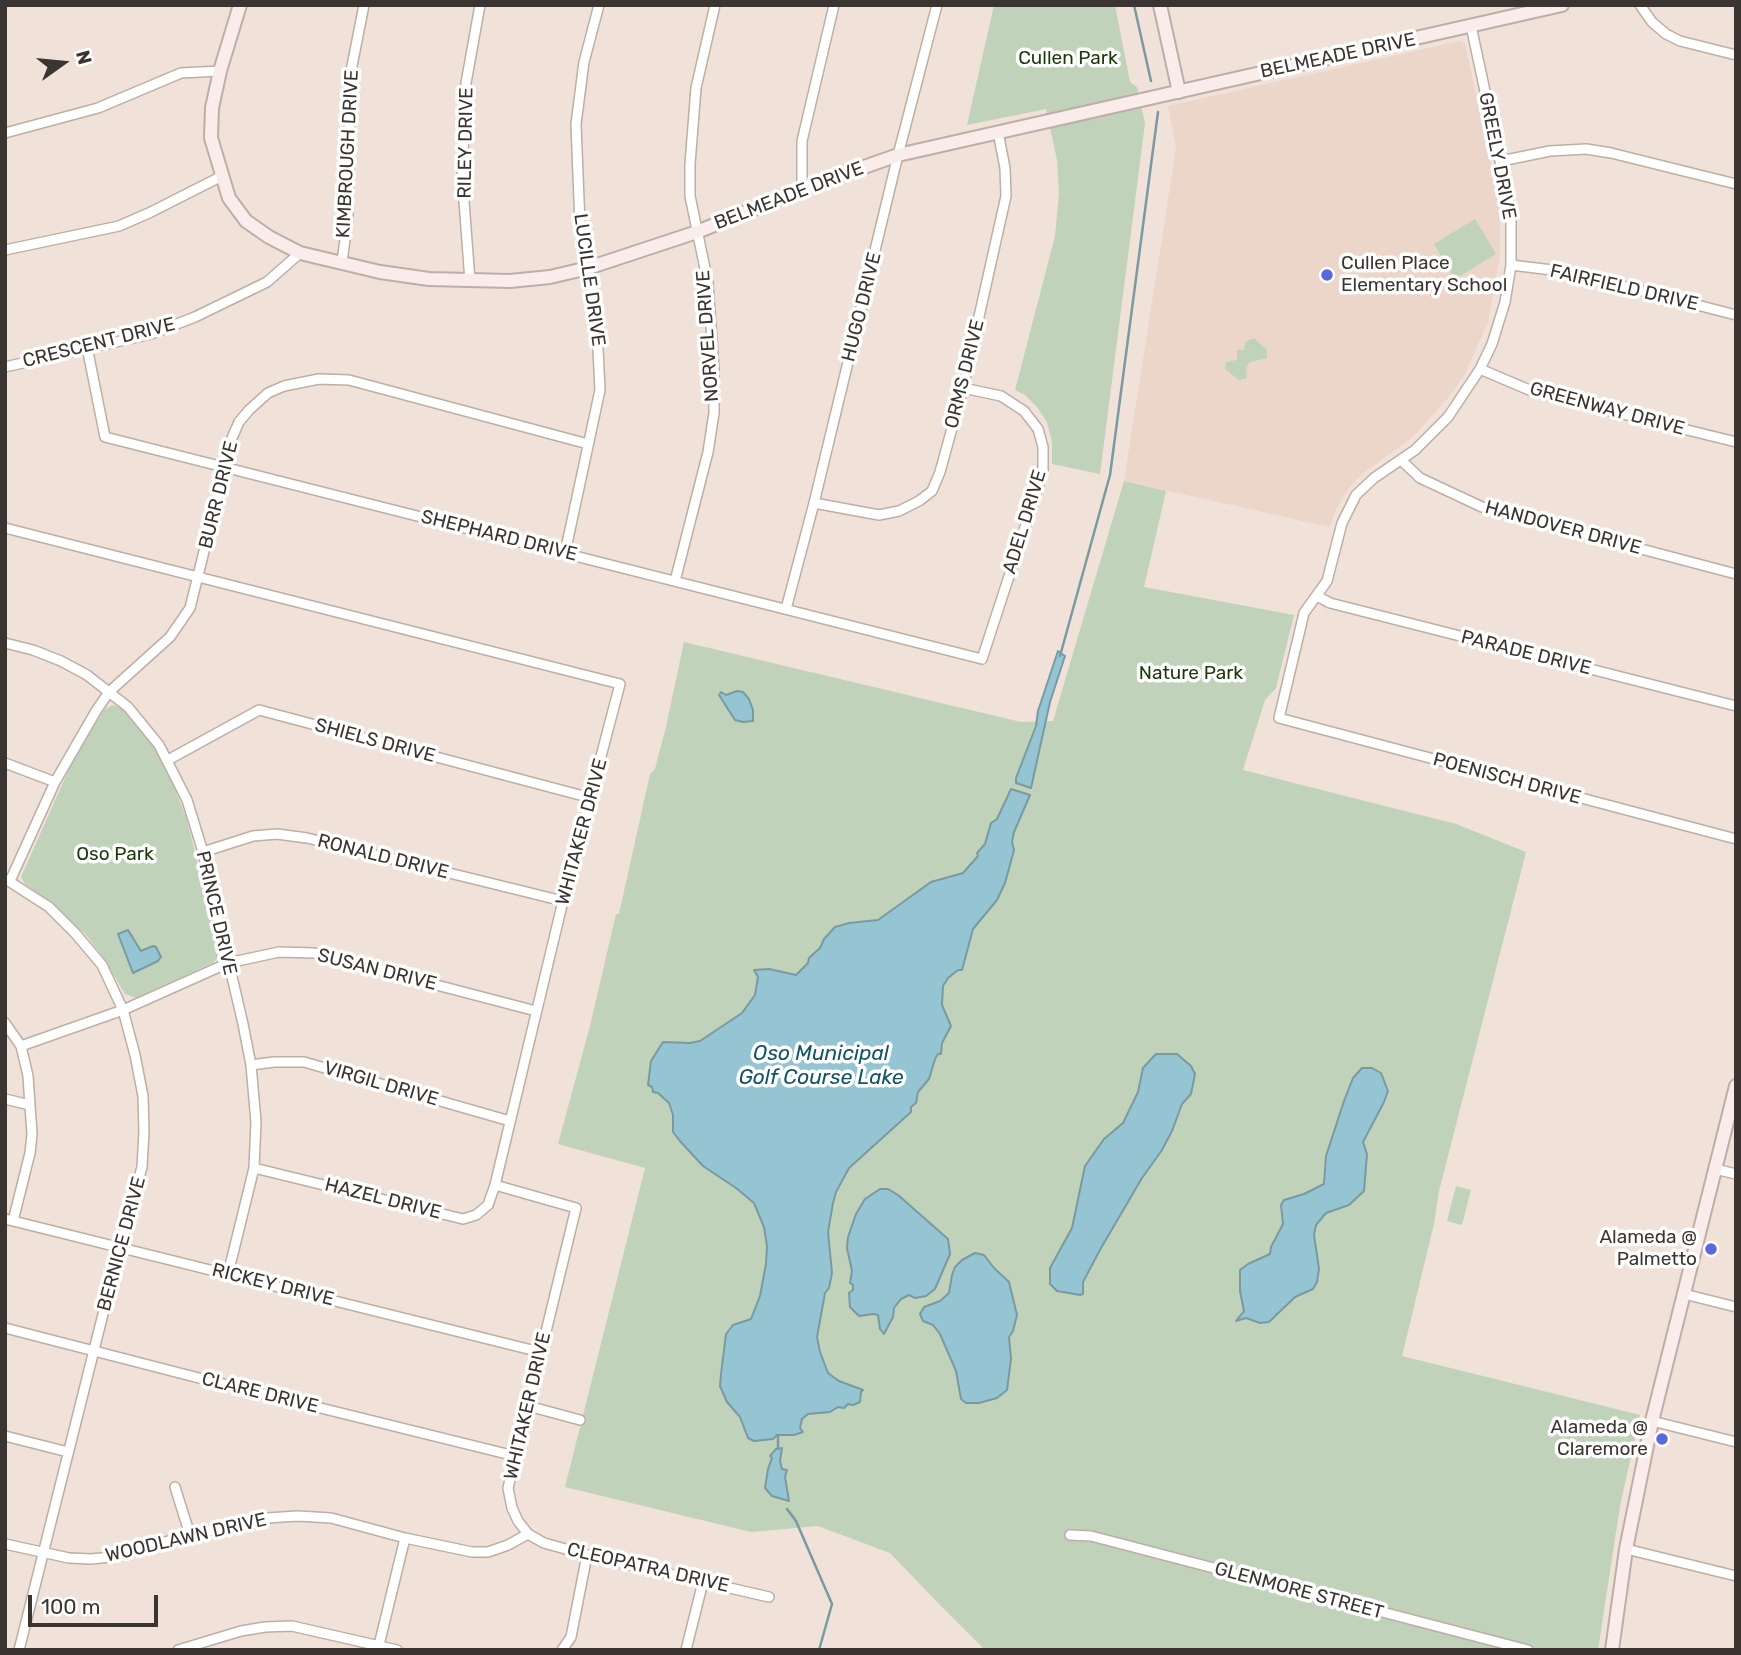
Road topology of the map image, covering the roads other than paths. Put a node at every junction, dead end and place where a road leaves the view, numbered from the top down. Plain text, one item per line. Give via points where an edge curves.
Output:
1 (240, 5) edge
2 (364, 5) edge
3 (480, 5) edge
4 (599, 5) edge
5 (715, 5) edge
6 (834, 5) edge
7 (937, 5) edge
8 (1160, 5) edge
9 (1562, 5) edge
10 (1640, 5) edge
11 (1471, 26) junction
12 (1736, 55) edge
13 (220, 71) junction
14 (1179, 92) junction
15 (5, 132) edge
16 (998, 132) junction
17 (898, 155) junction
18 (1501, 161) junction
19 (222, 176) junction
20 (1736, 184) edge
21 (802, 188) junction
22 (697, 232) junction
23 (5, 250) edge
24 (300, 253) junction
25 (342, 261) junction
26 (1511, 265) junction
27 (588, 268) junction
28 (470, 281) junction
29 (1736, 314) edge
30 (87, 347) junction
31 (5, 367) edge
32 (1480, 369) junction
33 (963, 388) junction
34 (1736, 442) edge
35 (588, 444) junction
36 (1401, 460) junction
37 (224, 467) junction
38 (814, 503) junction
39 (5, 528) edge
40 (565, 553) junction
41 (1736, 573) edge
42 (199, 577) junction
43 (675, 581) junction
44 (1317, 596) junction
45 (786, 609) junction
46 (5, 643) edge
47 (982, 659) joint
48 (110, 692) junction
49 (1736, 706) edge
50 (1279, 718) joint
51 (168, 760) junction
52 (5, 763) edge
53 (55, 782) junction
54 (591, 798) junction
55 (1736, 839) edge
56 (203, 852) junction
57 (8, 880) edge
58 (563, 901) junction
59 (228, 963) junction
60 (123, 1010) junction
61 (536, 1011) junction
62 (5, 1023) edge
63 (21, 1046) junction
64 (251, 1065) junction
65 (1736, 1086) edge
66 (5, 1100) edge
67 (30, 1105) junction
68 (510, 1121) junction
69 (254, 1168) junction
70 (1715, 1169) junction
71 (1736, 1174) edge
72 (495, 1185) junction
73 (9, 1220) edge
74 (120, 1246) junction
75 (228, 1274) junction
76 (1684, 1294) junction
77 (1736, 1307) edge
78 (5, 1328) edge
79 (94, 1350) junction
80 (540, 1353) junction
81 (527, 1406) junction
82 (580, 1420) dead end
83 (1652, 1421) junction
84 (5, 1436) edge
85 (1736, 1442) edge
86 (68, 1452) junction
87 (514, 1456) junction
88 (175, 1487) dead end
89 (528, 1534) junction
90 (190, 1535) junction
91 (1070, 1535) dead end
92 (405, 1538) junction
93 (5, 1544) edge
94 (1626, 1549) junction
95 (43, 1553) junction
96 (587, 1555) junction
97 (1736, 1576) edge
98 (703, 1582) junction
99 (769, 1597) dead end
100 (379, 1645) junction
101 (19, 1650) edge
102 (178, 1650) edge
103 (397, 1650) edge
104 (562, 1650) edge
105 (686, 1650) edge
106 (1528, 1650) edge
107 (1612, 1650) edge

1 - 13 street, BELMEADE DRIVE
2 - 25 street, KIMBROUGH DRIVE via 350,76 348,217
3 - 28 street, RILEY DRIVE via 466,83 463,163
4 - 27 street, LUCILLE DRIVE via 583,62 576,124 580,225
5 - 22 street, NORVEL DRIVE via 691,125 690,196
6 - 21 street via 802,141
7 - 17 street, HUGO DRIVE
8 - 14 street
9 - 11 street, BELMEADE DRIVE
10 - 12 street via 1666,34
11 - 14 street, BELMEADE DRIVE
11 - 18 street, GREELY DRIVE
13 - 15 street via 181,73 98,108
13 - 19 street, BELMEADE DRIVE via 211,138
14 - 16 street, BELMEADE DRIVE
16 - 17 street, BELMEADE DRIVE
16 - 33 street, ORMS DRIVE via 1006,196
17 - 21 street, BELMEADE DRIVE
17 - 38 street, HUGO DRIVE
18 - 20 street via 1586,149
18 - 26 street, GREELY DRIVE via 1511,212
19 - 23 street via 119,226
19 - 24 street, BELMEADE DRIVE via 229,198 246,222
21 - 22 street, BELMEADE DRIVE
22 - 27 street, BELMEADE DRIVE
22 - 43 street, NORVEL DRIVE via 708,283 714,413
24 - 25 street, BELMEADE DRIVE
24 - 30 street, CRESCENT DRIVE via 267,282 195,317 151,334
25 - 28 street, BELMEADE DRIVE via 380,272
26 - 29 street, FAIRFIELD DRIVE via 1569,272
26 - 32 street, GREELY DRIVE via 1500,321
27 - 28 street, BELMEADE DRIVE via 550,277
27 - 35 street, LUCILLE DRIVE via 597,309 600,390
30 - 31 street, CRESCENT DRIVE
30 - 37 street, SHEPHARD DRIVE via 105,437
32 - 34 street, GREENWAY DRIVE via 1534,392
32 - 36 street, GREELY DRIVE via 1448,417
33 - 38 street, ORMS DRIVE via 932,491 899,511 879,515
33 - 47 street, ADEL DRIVE via 1002,396 1024,411 1038,429 1043,447 1043,472
35 - 37 street, BURR DRIVE via 349,380 319,379 284,386 258,401 239,422
35 - 40 street, LUCILLE DRIVE
36 - 41 street, HANDOVER DRIVE via 1420,478 1482,508
36 - 44 street, GREELY DRIVE via 1356,495 1342,523 1327,580
37 - 40 street, SHEPHARD DRIVE
37 - 42 street, BURR DRIVE
38 - 45 street, HUGO DRIVE
39 - 42 street, WHITAKER DRIVE
40 - 43 street, SHEPHARD DRIVE
42 - 48 street, BURR DRIVE via 182,623
42 - 54 street, WHITAKER DRIVE via 620,684
43 - 45 street, SHEPHARD DRIVE
44 - 49 street, PARADE DRIVE via 1331,604
44 - 50 street, GREELY DRIVE via 1304,613
45 - 47 street, SHEPHARD DRIVE
46 - 48 street, PRINCE DRIVE via 61,661
48 - 51 street, PRINCE DRIVE via 143,723
48 - 53 street, BURR DRIVE
50 - 55 street, POENISCH DRIVE
51 - 54 street, SHIELS DRIVE via 259,710
51 - 56 street, PRINCE DRIVE via 187,800
52 - 53 street
53 - 57 street, BURR DRIVE
54 - 58 street, WHITAKER DRIVE
56 - 58 street, RONALD DRIVE via 253,836 307,838
56 - 59 street, PRINCE DRIVE
57 - 60 street, BERNICE DRIVE via 49,907 75,933 102,965
58 - 61 street, WHITAKER DRIVE
59 - 60 street, SUSAN DRIVE
59 - 61 street, SUSAN DRIVE via 279,952 313,953
59 - 64 street, PRINCE DRIVE
60 - 63 street, SUSAN DRIVE
60 - 74 street, BERNICE DRIVE via 143,1096 144,1132 142,1167
61 - 68 street, WHITAKER DRIVE
62 - 63 street
63 - 67 street
64 - 68 street, VIRGIL DRIVE via 304,1062
64 - 69 street, PRINCE DRIVE
65 - 70 street
66 - 67 street
67 - 73 street via 30,1153
68 - 72 street, WHITAKER DRIVE
69 - 72 street, HAZEL DRIVE via 463,1219 488,1205
69 - 75 street, PRINCE DRIVE
70 - 71 street
70 - 76 street
72 - 80 street, WHITAKER DRIVE via 576,1208
73 - 74 street, RICKEY DRIVE
74 - 75 street, RICKEY DRIVE
74 - 79 street, BERNICE DRIVE
75 - 80 street, RICKEY DRIVE
76 - 77 street
76 - 83 street
78 - 79 street, CLARE DRIVE
79 - 86 street, BERNICE DRIVE
79 - 87 street, CLARE DRIVE
80 - 81 street, WHITAKER DRIVE
81 - 82 street
81 - 87 street, WHITAKER DRIVE
83 - 85 street
83 - 94 street
84 - 86 street
86 - 95 street, BERNICE DRIVE
87 - 89 street, WHITAKER DRIVE via 508,1488 512,1508
88 - 90 street
89 - 92 street, WOODLAWN DRIVE via 488,1552
89 - 96 street, CLEOPATRA DRIVE
90 - 92 street, WOODLAWN DRIVE via 298,1516 331,1518
90 - 95 street, WOODLAWN DRIVE via 111,1557
91 - 106 street, GLENMORE STREET via 1091,1536
92 - 100 street
93 - 95 street, WOODLAWN DRIVE
94 - 97 street
94 - 107 street
95 - 101 street, BERNICE DRIVE
96 - 98 street, CLEOPATRA DRIVE
96 - 104 street via 571,1637
98 - 99 street, CLEOPATRA DRIVE
98 - 105 street
100 - 102 street via 292,1626 242,1631
100 - 103 street

